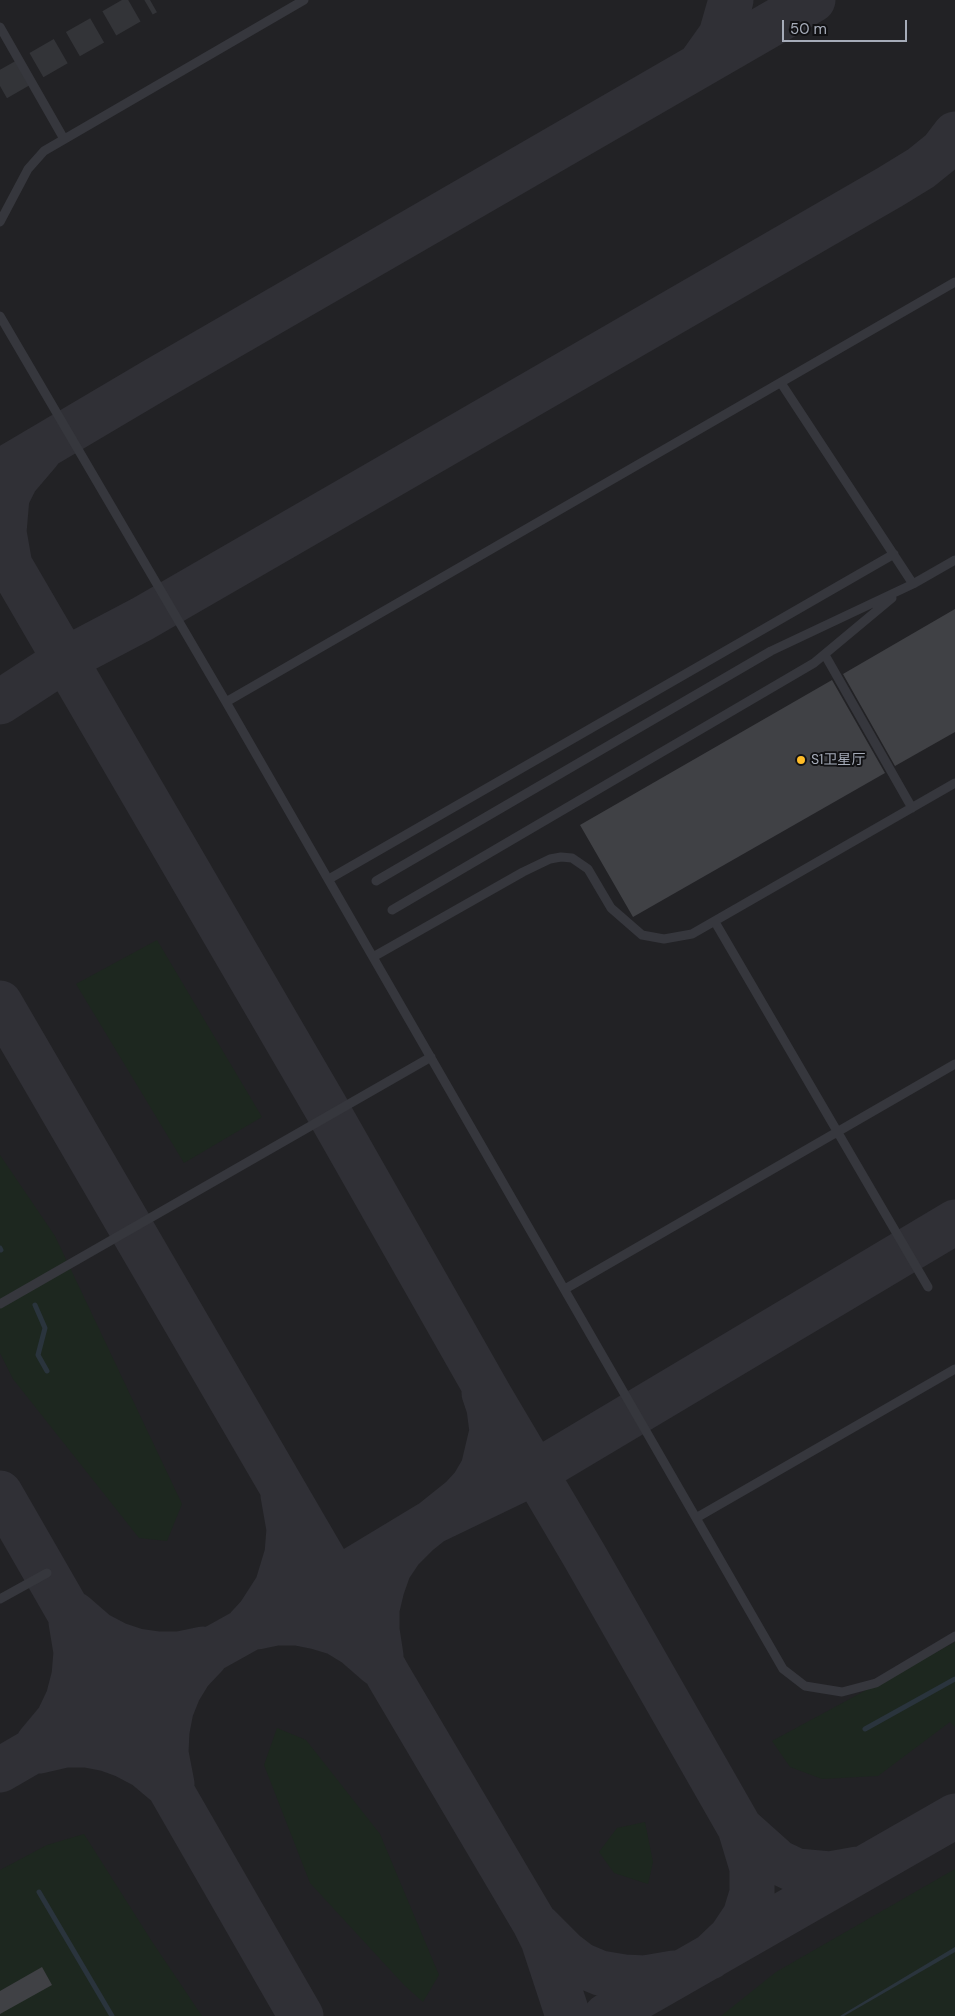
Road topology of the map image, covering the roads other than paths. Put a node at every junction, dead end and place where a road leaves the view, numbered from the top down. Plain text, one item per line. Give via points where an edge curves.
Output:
1 (304, 0) edge
2 (0, 27) edge
3 (64, 139) junction
4 (0, 222) edge
5 (955, 282) edge
6 (0, 316) edge
7 (780, 383) junction
8 (894, 554) junction
9 (955, 560) edge
10 (913, 584) junction
11 (825, 655) junction
12 (226, 702) junction
13 (955, 783) edge
14 (912, 808) junction
15 (329, 879) junction
16 (376, 881) dead end
17 (392, 910) dead end
18 (715, 922) junction
19 (373, 957) junction
20 (431, 1057) junction
21 (955, 1064) edge
22 (838, 1132) junction
23 (928, 1287) dead end
24 (565, 1289) junction
25 (0, 1304) edge
26 (955, 1369) edge
27 (696, 1518) junction
28 (47, 1573) dead end
29 (0, 1599) edge
30 (955, 1636) edge

1 - 3 lane
2 - 3 lane
3 - 4 lane via 44,152 28,169
5 - 7 lane
6 - 12 lane
7 - 8 lane
7 - 12 lane
8 - 10 lane
8 - 15 lane
9 - 10 lane
10 - 11 lane via 869,616
10 - 16 lane via 771,652
11 - 14 lane
11 - 17 lane
12 - 15 lane
13 - 14 lane
14 - 18 lane
15 - 19 lane
18 - 19 lane via 677,938 642,935 611,908 588,869 572,858 550,858
18 - 22 lane
19 - 20 lane
20 - 24 lane
20 - 25 lane
21 - 22 lane
22 - 23 lane
22 - 24 lane
24 - 27 lane
26 - 27 lane
27 - 30 lane via 783,1669 805,1686 842,1692 876,1683
28 - 29 lane

